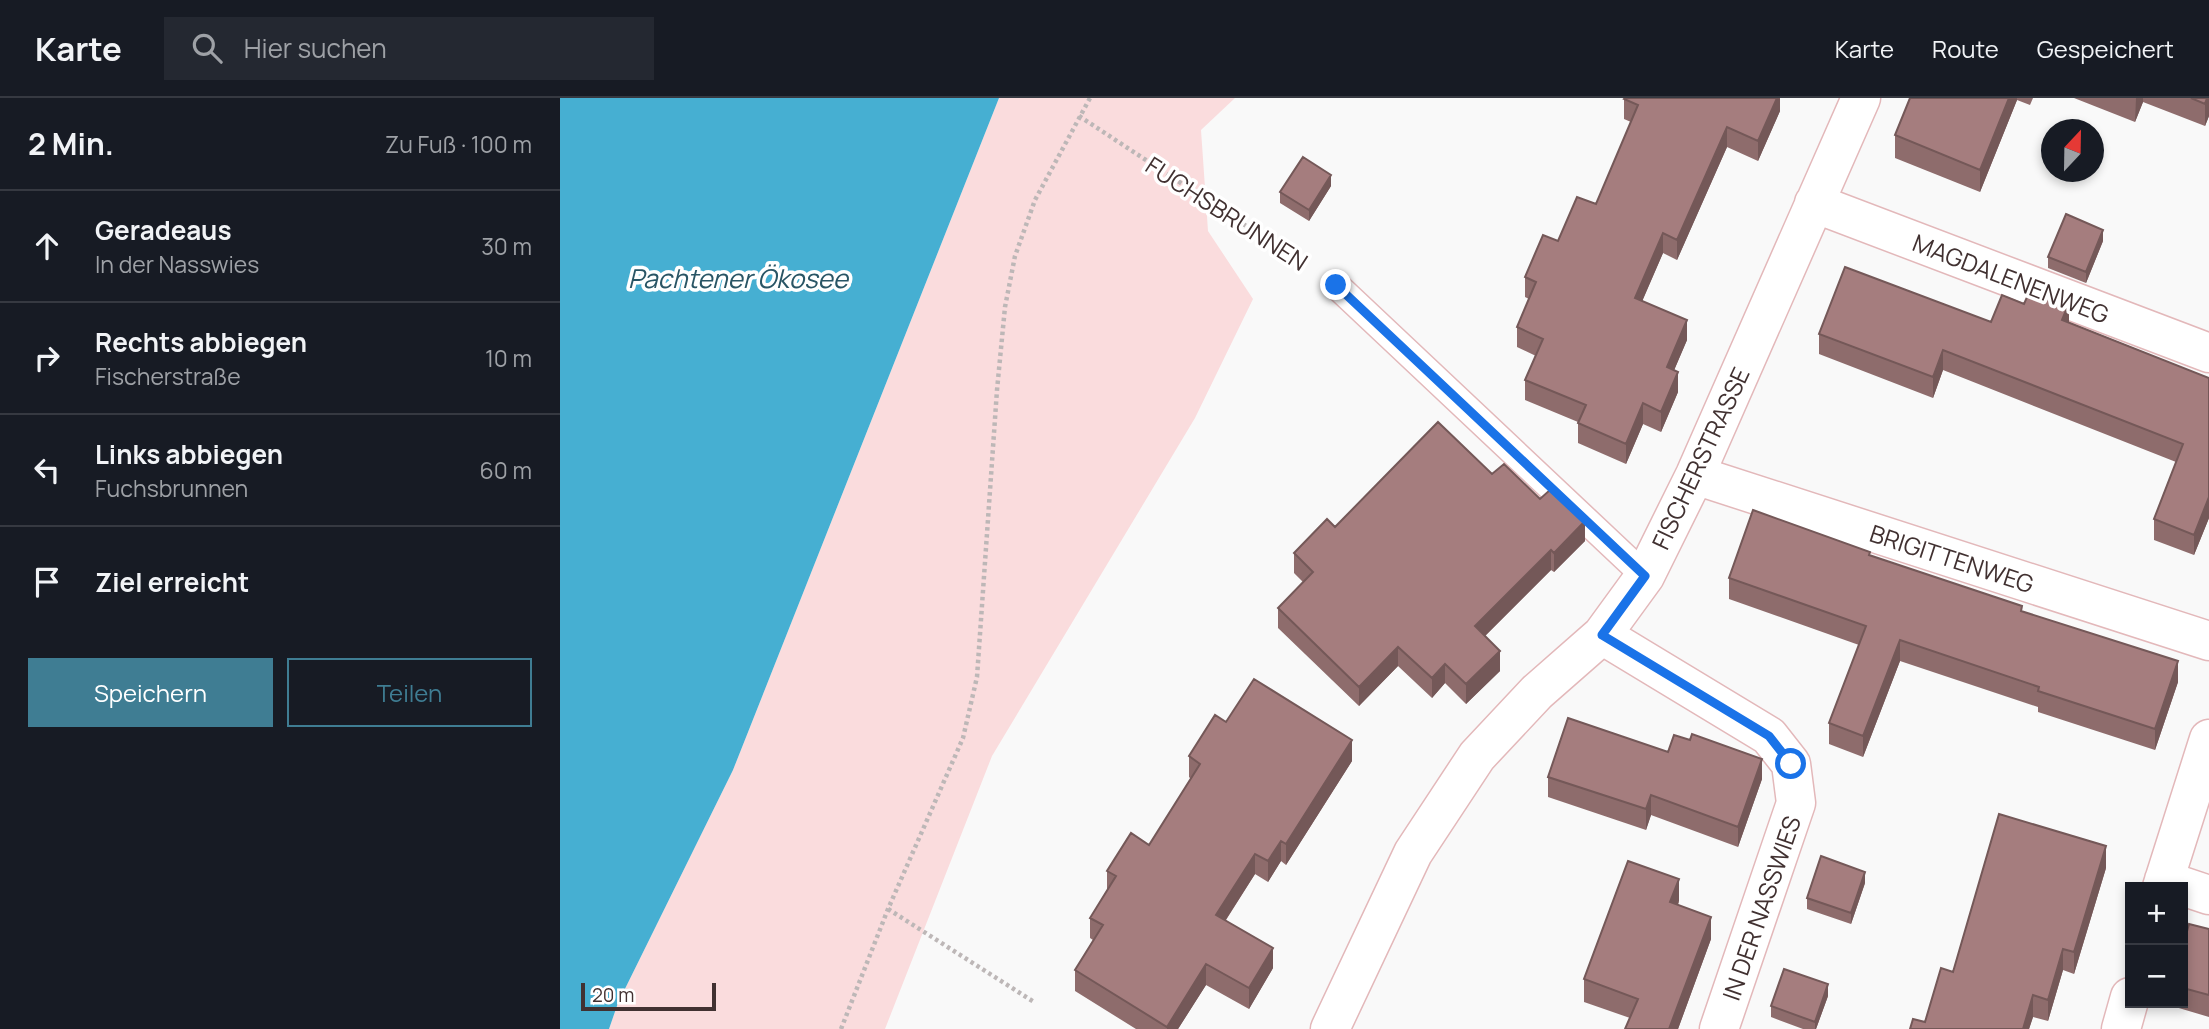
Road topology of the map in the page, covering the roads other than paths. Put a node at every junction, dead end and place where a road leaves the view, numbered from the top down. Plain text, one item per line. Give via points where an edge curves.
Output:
1 (1861, 98) edge
2 (1814, 203) junction
3 (1336, 285) road end
4 (2209, 352) edge
5 (1695, 475) junction
6 (1645, 576) junction
7 (1602, 635) junction
8 (2209, 642) edge
9 (2209, 739) edge
10 (2164, 882) edge
11 (2188, 890) edge
12 (2209, 895) edge
13 (2127, 1008) edge
14 (1331, 1029) edge
15 (1719, 1029) edge
16 (2121, 1029) edge

1 - 2 street, FISCHERSTRASSE
2 - 4 street, MAGDALENENWEG
2 - 5 street, FISCHERSTRASSE
3 - 6 lane
5 - 6 street, FISCHERSTRASSE
5 - 8 street, BRIGITTENWEG
6 - 7 street, FISCHERSTRASSE
7 - 14 street, FISCHERSTRASSE via 1537,692 1477,756 1413,853
7 - 15 street, IN DER NASSWIES via 1769,736 1791,764 1796,803
9 - 10 street
11 - 12 street
13 - 16 street

